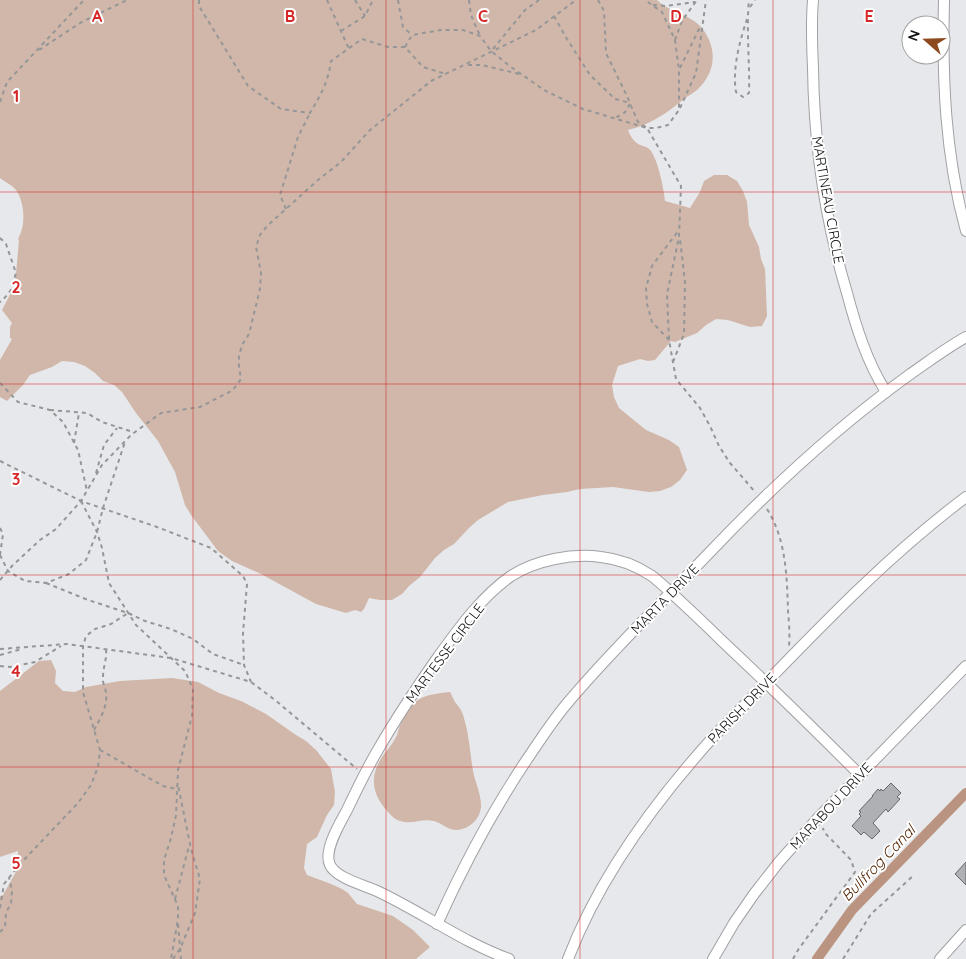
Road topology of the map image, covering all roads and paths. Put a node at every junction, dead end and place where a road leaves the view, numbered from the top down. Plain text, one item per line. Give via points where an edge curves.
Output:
1 (84, 0) edge
2 (127, 0) edge
3 (199, 0) edge
4 (327, 0) edge
5 (356, 0) edge
6 (373, 0) edge
7 (398, 0) edge
8 (469, 0) edge
9 (539, 0) edge
10 (576, 0) edge
11 (598, 0) edge
12 (645, 0) edge
13 (706, 0) edge
14 (749, 0) edge
15 (755, 0) edge
16 (813, 0) edge
17 (944, 0) edge
18 (696, 1) edge
19 (651, 4) junction
20 (748, 9) junction
21 (365, 16) junction
22 (554, 16) junction
23 (748, 19) junction
24 (702, 23) junction
25 (341, 31) junction
26 (412, 35) junction
27 (480, 36) junction
28 (675, 40) junction
29 (405, 47) junction
30 (349, 49) junction
31 (491, 51) junction
32 (35, 53) junction
33 (465, 64) junction
34 (680, 70) junction
35 (446, 74) junction
36 (522, 75) junction
37 (0, 102) edge
38 (630, 103) junction
39 (679, 110) junction
40 (310, 113) junction
41 (614, 118) junction
42 (647, 128) junction
43 (286, 209) junction
44 (680, 229) junction
45 (966, 231) edge
46 (679, 237) junction
47 (0, 238) edge
48 (0, 302) edge
49 (966, 337) edge
50 (669, 340) junction
51 (673, 364) junction
52 (0, 383) edge
53 (886, 392) junction
54 (50, 410) junction
55 (79, 412) junction
56 (117, 427) junction
57 (133, 432) junction
58 (126, 440) junction
59 (74, 443) junction
60 (0, 461) edge
61 (95, 477) junction
62 (87, 491) junction
63 (966, 497) edge
64 (762, 500) junction
65 (81, 501) junction
66 (102, 508) junction
67 (0, 528) edge
68 (97, 532) junction
69 (0, 555) edge
70 (8, 571) junction
71 (0, 580) edge
72 (46, 583) junction
73 (671, 593) junction
74 (128, 613) junction
75 (63, 645) junction
76 (83, 646) junction
77 (27, 647) junction
78 (0, 649) edge
79 (106, 649) junction
80 (0, 655) edge
81 (172, 658) junction
82 (787, 662) junction
83 (244, 665) junction
84 (0, 666) edge
85 (966, 666) edge
86 (251, 682) junction
87 (767, 683) junction
88 (94, 730) junction
89 (100, 750) junction
90 (364, 774) junction
91 (860, 775) junction
92 (177, 781) junction
93 (176, 789) junction
94 (818, 818) junction
95 (190, 843) junction
96 (913, 876) dead end
97 (9, 878) junction
98 (175, 899) junction
99 (0, 908) edge
100 (178, 919) junction
101 (438, 924) junction
102 (966, 930) edge
103 (0, 932) edge
104 (180, 949) junction
105 (172, 959) edge
106 (181, 959) edge
107 (509, 959) edge
108 (568, 959) edge
109 (713, 959) edge
110 (793, 959) edge
111 (843, 959) edge
112 (940, 959) edge

1 - 32 path
2 - 32 path via 80,23
3 - 40 path via 199,6 248,86 281,109
4 - 25 path
5 - 21 path
6 - 21 path
7 - 26 path via 403,27
8 - 27 path via 470,15
9 - 31 path via 525,10
10 - 22 path
11 - 38 path via 604,12 606,53
12 - 19 path
13 - 24 path
14 - 20 path
15 - 20 path
16 - 53 street, MARTINEAU CIRCLE via 813,100 828,221 855,320 870,362
17 - 45 street via 945,103 951,159
18 - 19 path via 666,6
18 - 28 path
19 - 28 path via 662,12
20 - 23 path
21 - 25 path
22 - 31 path via 536,30
22 - 38 path via 590,75 615,99
23 - 23 path via 734,81 736,92 743,97 749,93 750,81
24 - 34 path
24 - 39 path via 696,73
25 - 30 path
26 - 27 path via 463,30
26 - 29 path
27 - 31 path
28 - 34 path
29 - 30 path via 388,47 362,39
29 - 35 path via 423,67
30 - 40 path via 331,61 323,91
31 - 33 path
31 - 36 path
32 - 37 path via 7,82
33 - 35 path
33 - 36 path
34 - 39 path
35 - 43 path via 431,81 370,131 341,162
36 - 41 path via 544,90 584,109
38 - 41 path via 624,114
38 - 42 path via 638,122
39 - 42 path via 668,125
40 - 43 path via 298,137 280,195
41 - 42 path
42 - 44 path via 681,186
43 - 57 path via 260,235 256,248 261,273 260,289 250,334 239,356 241,379 232,390 200,407 161,413
44 - 46 path
44 - 50 path via 652,266 646,288 652,322
46 - 50 path via 667,294
46 - 51 path via 685,282 684,334
47 - 48 path via 6,244 16,273 12,290
49 - 53 street, MARTA DRIVE
50 - 51 path
51 - 64 path via 676,378 700,408 730,463
52 - 54 path via 18,402
53 - 64 street, MARTA DRIVE
54 - 55 path
54 - 59 path via 63,422
55 - 56 path
55 - 59 path
56 - 57 path
56 - 61 path via 104,445
57 - 58 path
58 - 61 path
58 - 66 path
59 - 62 path
60 - 65 path
61 - 62 path
62 - 65 path
63 - 82 street, PARISH DRIVE via 883,565
64 - 73 street, MARTA DRIVE
64 - 82 path via 775,521 784,553 790,642
65 - 66 path
65 - 68 path
65 - 70 path via 56,529
66 - 68 path
66 - 83 path via 211,548 243,576 247,584
67 - 69 path via 3,534
68 - 72 path via 86,560 69,574
68 - 74 path via 109,583
69 - 70 path
70 - 71 path
70 - 72 path via 25,581
72 - 74 path
73 - 87 street, MARTESSE CIRCLE
73 - 90 street, MARTESSE CIRCLE via 642,570 602,557 574,556 551,560 519,572 488,595 454,635 414,691
73 - 101 street, MARTA DRIVE via 569,701 542,737 488,822
74 - 76 path via 95,629 86,636
74 - 81 path via 136,626
74 - 83 path via 171,629 193,639 213,654
75 - 76 path
75 - 77 path
75 - 84 path via 35,662
76 - 79 path
76 - 88 path via 83,692
77 - 78 path
77 - 80 path
79 - 81 path
79 - 88 path via 102,678 106,704
81 - 86 path
81 - 92 path via 185,671 193,689 192,716
82 - 87 street, PARISH DRIVE
83 - 86 path
85 - 91 street, MARABOU DRIVE
86 - 90 path
87 - 91 street, MARTESSE CIRCLE
87 - 108 street, PARISH DRIVE via 694,759 648,816 599,894
88 - 89 path
89 - 93 path via 163,786
89 - 97 path via 91,785
90 - 101 street, MARTESSE CIRCLE via 333,838 329,864 338,874
91 - 94 street, MARABOU DRIVE
92 - 93 path
92 - 95 path
93 - 98 path via 176,815 164,860 164,875
94 - 109 street, MARABOU DRIVE via 754,894
94 - 110 path via 824,832 851,860 856,872
95 - 98 path
95 - 104 path via 200,879 195,914
96 - 111 path via 871,914
97 - 99 path via 4,884
97 - 103 path via 11,903 5,927
98 - 100 path
100 - 104 path
100 - 105 path
101 - 107 street, MARTESSE CIRCLE
102 - 112 street
104 - 105 path
104 - 106 path

